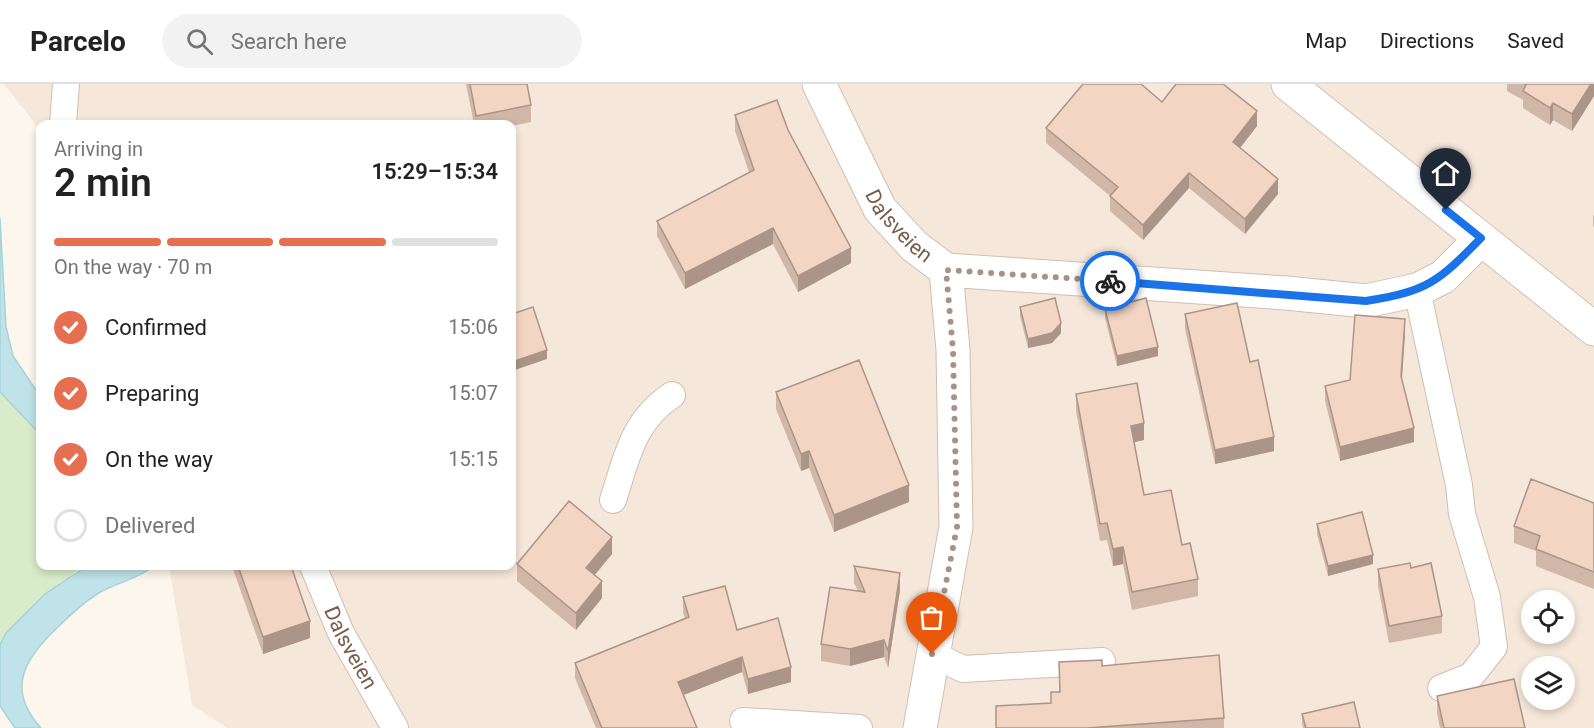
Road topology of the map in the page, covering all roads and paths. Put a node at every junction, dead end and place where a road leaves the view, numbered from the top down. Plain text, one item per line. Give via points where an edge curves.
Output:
1 (66, 84) edge
2 (819, 84) edge
3 (1287, 84) edge
4 (63, 120) edge
5 (1481, 238) junction
6 (946, 270) junction
7 (1417, 290) junction
8 (1594, 329) edge
9 (672, 395) dead end
10 (613, 500) dead end
11 (315, 570) edge
12 (932, 654) junction
13 (1102, 661) edge
14 (1441, 688) dead end
15 (743, 721) dead end
16 (395, 728) edge
17 (859, 728) edge
18 (918, 728) edge

1 - 4 lane
2 - 6 street, Dalsveien via 880,209 914,246
3 - 5 street
5 - 7 street via 1443,277
5 - 8 street
6 - 7 street via 1366,301
6 - 12 street, Dalsveien via 953,350 957,527
7 - 14 lane via 1462,514 1487,597 1494,648 1471,676
9 - 10 lane via 642,421
11 - 16 lane, Dalsveien via 340,633
12 - 13 lane via 963,669
12 - 18 street, Dalsveien
15 - 17 lane

